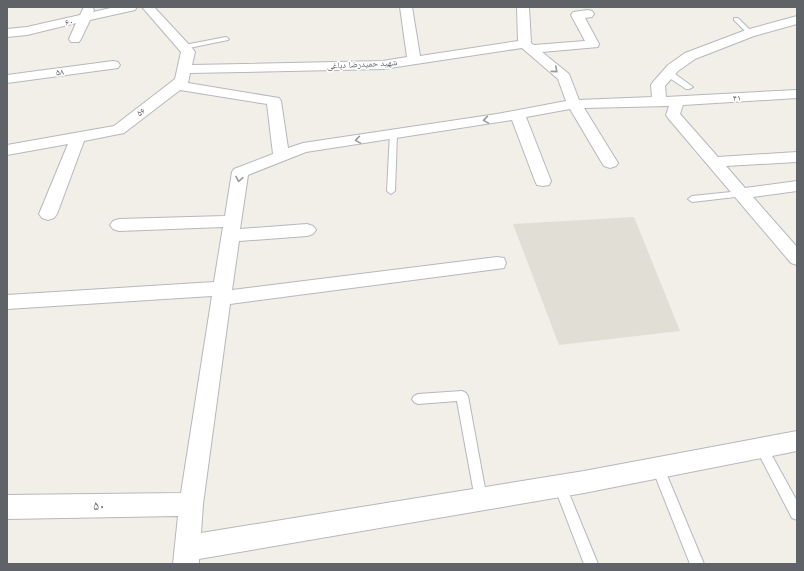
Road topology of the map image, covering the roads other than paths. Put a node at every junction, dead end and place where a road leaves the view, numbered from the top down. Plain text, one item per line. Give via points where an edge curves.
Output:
1 (131, 7) edge
2 (148, 7) edge
3 (406, 7) edge
4 (523, 7) edge
5 (87, 13) edge
6 (588, 14) dead end
7 (736, 18) dead end
8 (797, 20) edge
9 (7, 33) edge
10 (750, 33) junction
11 (75, 39) dead end
12 (226, 39) dead end
13 (184, 47) junction
14 (528, 47) junction
15 (414, 60) junction
16 (113, 65) dead end
17 (185, 69) junction
18 (668, 73) junction
19 (7, 78) edge
20 (177, 85) junction
21 (689, 87) dead end
22 (797, 94) edge
23 (659, 101) junction
24 (677, 101) junction
25 (574, 104) junction
26 (517, 114) junction
27 (393, 134) junction
28 (78, 137) junction
29 (7, 150) edge
30 (281, 157) junction
31 (797, 157) edge
32 (713, 162) junction
33 (610, 163) dead end
34 (543, 181) dead end
35 (797, 186) edge
36 (391, 191) dead end
37 (741, 194) junction
38 (692, 199) dead end
39 (48, 214) dead end
40 (119, 225) dead end
41 (232, 229) junction
42 (307, 230) dead end
43 (797, 259) edge
44 (496, 263) dead end
45 (222, 293) junction
46 (7, 302) edge
47 (418, 399) dead end
48 (797, 441) edge
49 (761, 448) junction
50 (658, 468) junction
51 (560, 486) junction
52 (481, 499) junction
53 (191, 504) junction
54 (7, 507) edge
55 (797, 514) edge
56 (187, 556) edge
57 (591, 564) edge
58 (697, 564) edge

1 - 5 street, ۶۰
2 - 13 street
3 - 15 street
4 - 14 street
5 - 9 street, ۶۰ via 27,31
5 - 11 street
6 - 14 street, شهید حمیدرضا دباغی via 577,15 593,44
7 - 10 lane
8 - 10 street
10 - 18 street via 690,56
12 - 13 lane
13 - 17 street, ۵۶ via 188,52
14 - 15 street, شهید حمیدرضا دباغی
14 -> 25 street via 564,77
15 - 17 street, شهید حمیدرضا دباغی via 383,65
16 - 19 street, ۵۸
17 - 20 street, ۵۶ via 182,82
18 - 21 lane
18 - 23 street via 658,85
20 - 28 street, ۵۶ via 118,130
20 - 30 street via 274,101
22 - 24 street, ۴۱
23 - 24 street, ۴۱
23 - 25 street, ۴۱
24 - 32 street via 673,115
25 - 26 street, ۴۱
25 - 33 street
26 -> 27 street, ۴۱
26 - 34 street
27 -> 30 street, ۴۱ via 303,148
27 - 36 lane
28 - 29 street, ۵۶
28 - 39 street
30 -> 41 street, ۴۱ via 240,172
31 - 32 street
32 - 37 street
35 - 37 street
37 - 38 lane
37 - 43 street
40 - 41 street
41 - 42 street
41 - 45 street
44 - 45 street
45 - 46 street
45 - 53 street
47 - 52 lane via 462,396
48 - 49 street
49 - 50 street
49 - 55 lane
50 - 51 street
50 - 58 lane
51 - 52 street
51 - 57 lane
52 - 56 street
53 - 54 street, ۵۰
53 - 56 street

